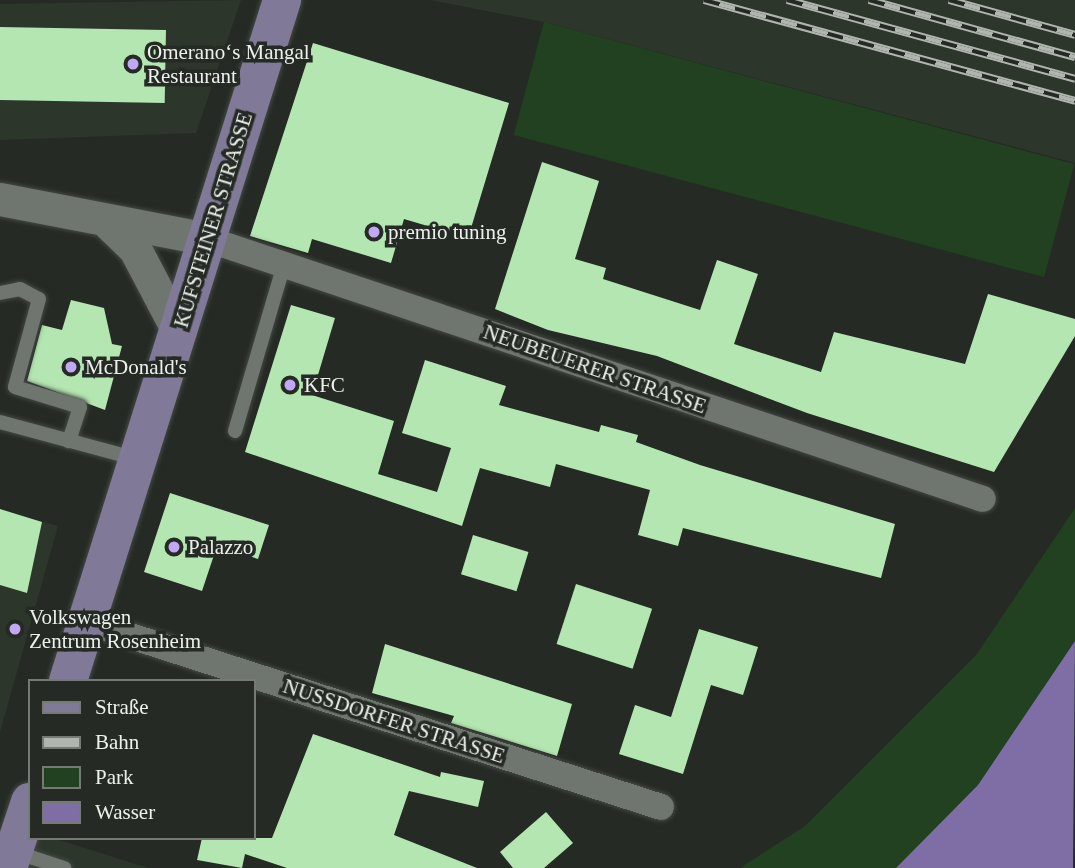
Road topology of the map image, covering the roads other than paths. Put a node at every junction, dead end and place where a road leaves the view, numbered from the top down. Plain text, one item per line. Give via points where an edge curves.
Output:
1 (282, 0) edge
2 (0, 199) edge
3 (107, 222) junction
4 (206, 239) junction
5 (284, 264) junction
6 (0, 293) edge
7 (178, 331) junction
8 (0, 422) edge
9 (235, 430) dead end
10 (69, 441) junction
11 (140, 460) junction
12 (984, 499) dead end
13 (87, 622) junction
14 (69, 679) edge
15 (661, 807) dead end
16 (28, 808) edge
17 (11, 860) edge
18 (64, 868) edge

1 - 4 main road, KUFSTEINER STRASSE
2 - 3 street
3 - 4 street
3 - 7 street via 135,249
4 - 5 street, NEUBEUERER STRASSE
4 - 7 main road, KUFSTEINER STRASSE
5 - 9 lane
5 - 12 street, NEUBEUERER STRASSE
6 - 10 lane via 20,289 39,299 15,387 80,407
7 - 11 main road, KUFSTEINER STRASSE
8 - 10 lane
10 - 11 lane
11 - 13 main road, KUFSTEINER STRASSE
13 - 14 main road, KUFSTEINER STRASSE
13 - 15 street, NUSSDORFER STRASSE
16 - 17 main road
17 - 18 lane

